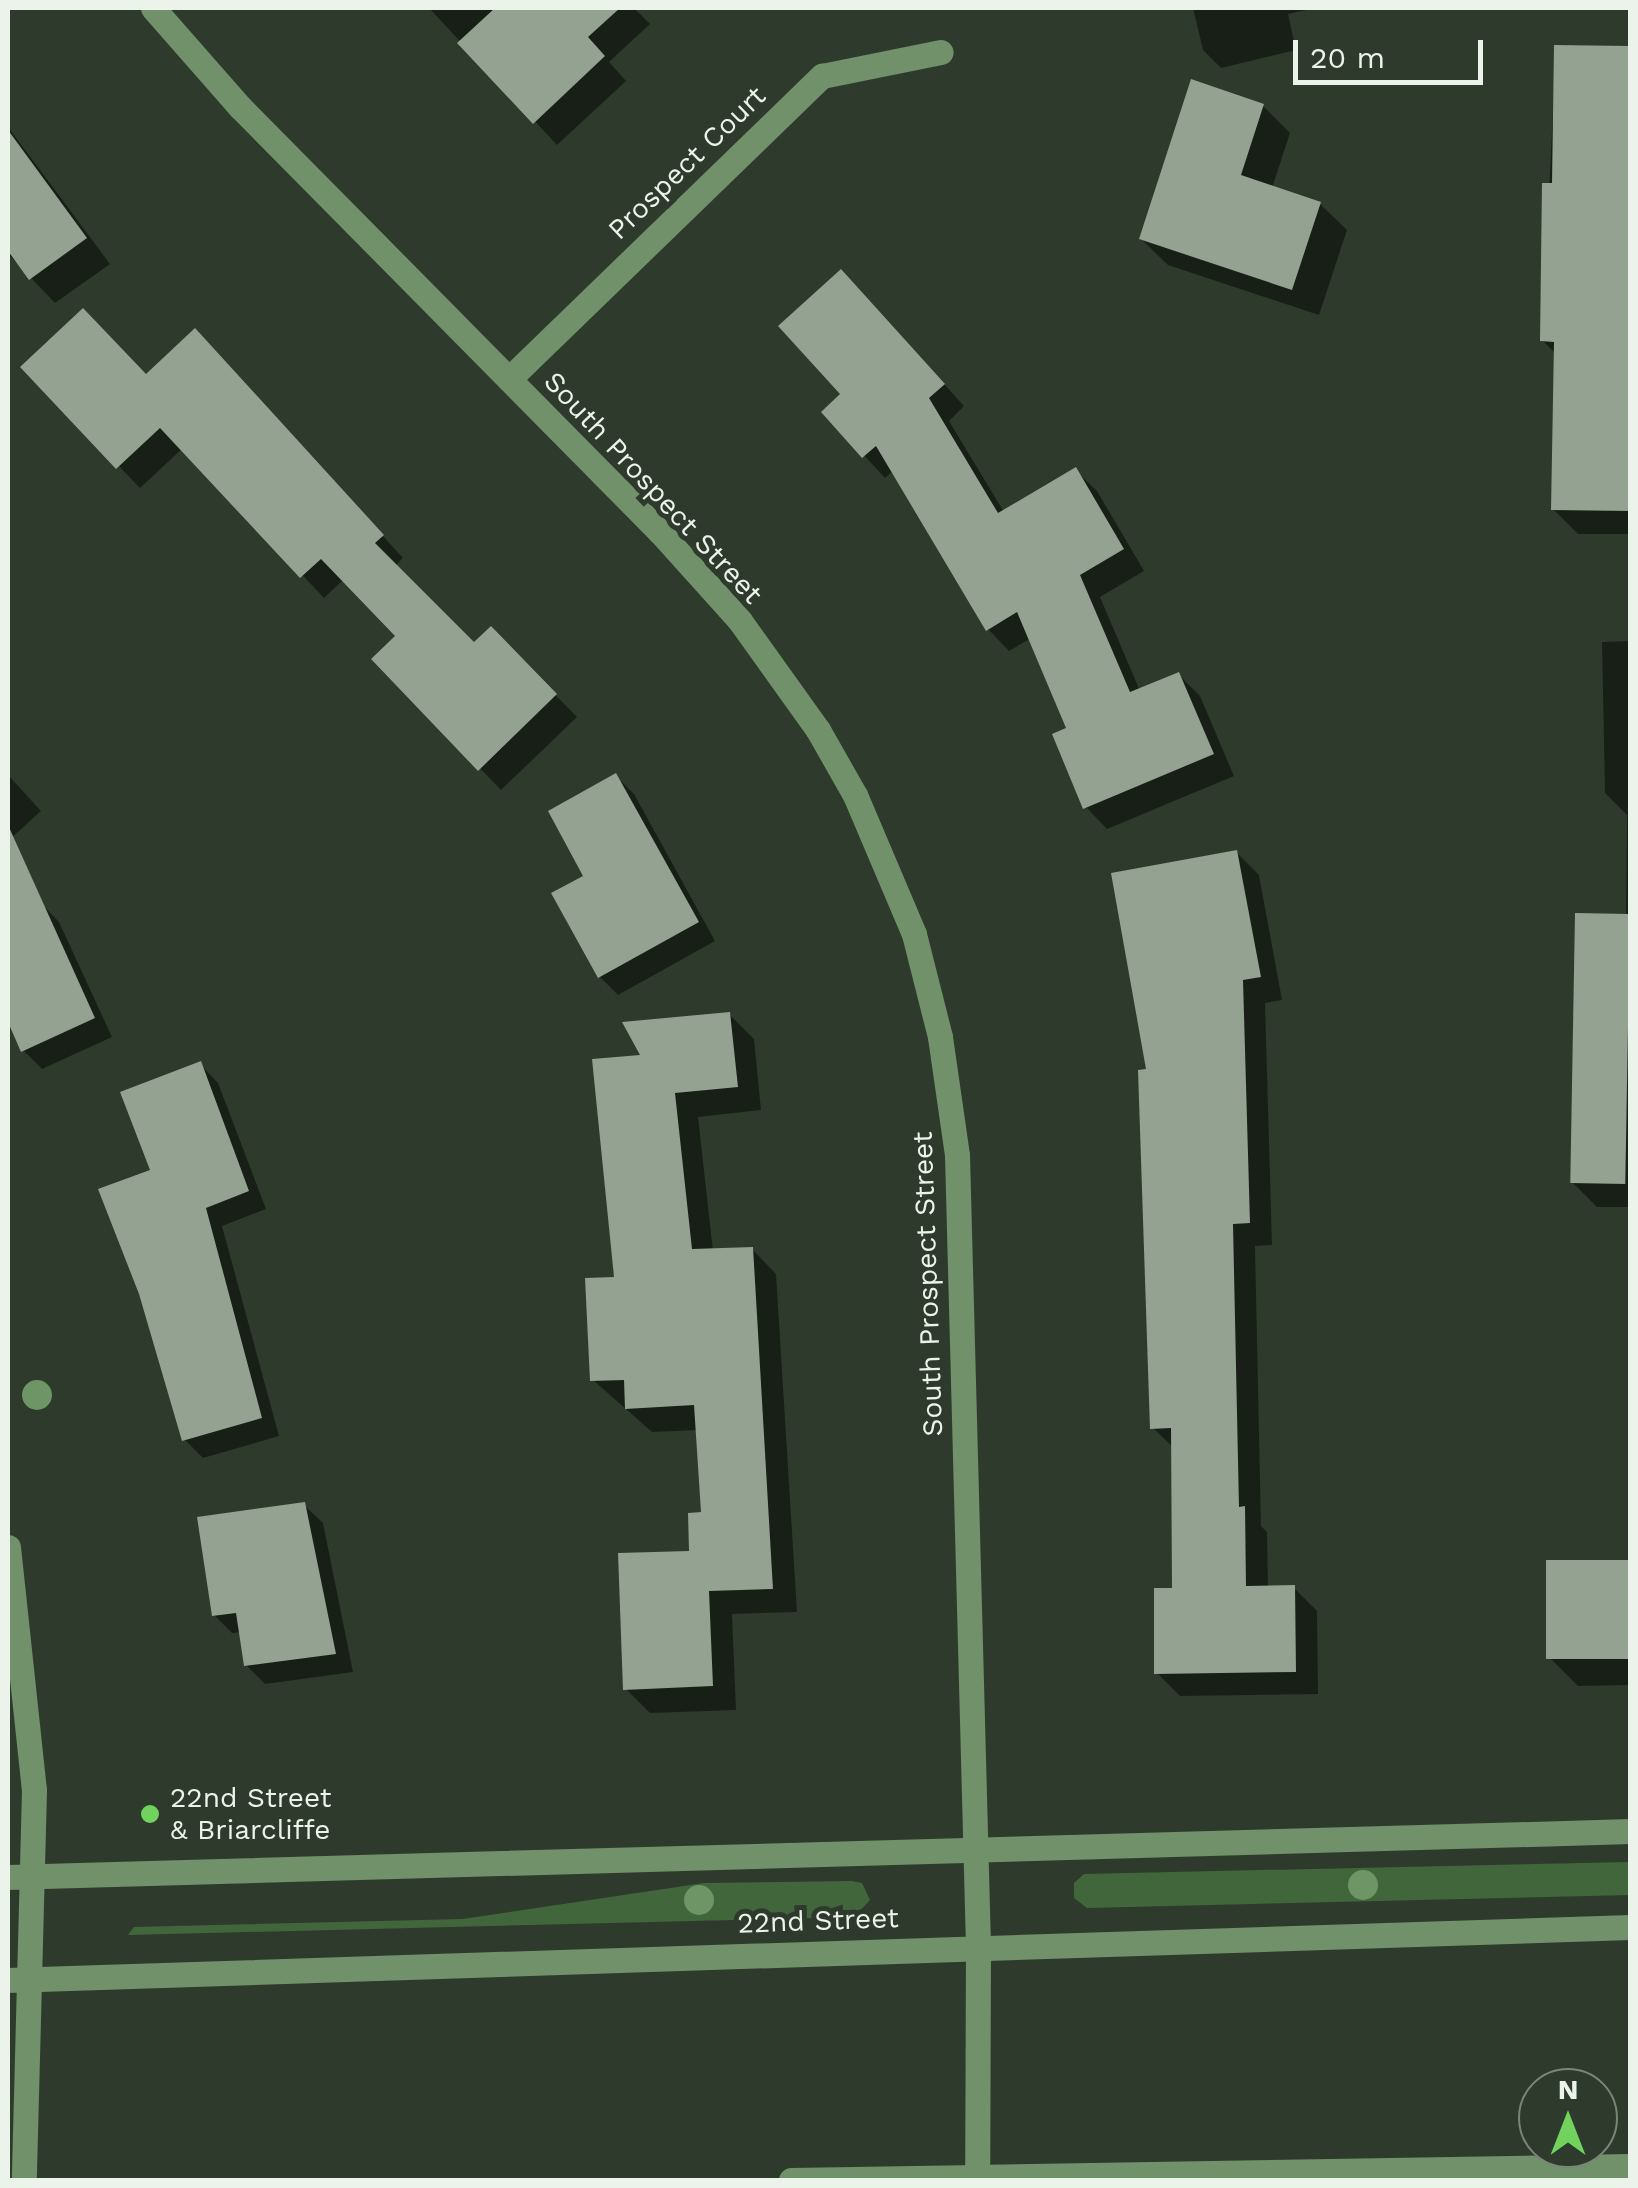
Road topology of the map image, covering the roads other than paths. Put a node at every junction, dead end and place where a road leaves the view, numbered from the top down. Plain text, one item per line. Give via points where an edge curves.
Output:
1 (152, 8) edge
2 (941, 52) dead end
3 (509, 379) junction
4 (8, 1547) edge
5 (1630, 1830) edge
6 (974, 1846) junction
7 (19, 1877) edge
8 (1630, 1928) edge
9 (978, 1945) junction
10 (18, 1979) edge
11 (1630, 2166) edge
12 (1584, 2173) edge
13 (977, 2177) junction
14 (24, 2180) edge
15 (791, 2180) edge

1 - 3 street, South Prospect Street via 240,107
2 - 3 street, Prospect Court via 822,76
3 - 6 street, South Prospect Street via 660,532 773,668 855,795 914,934 940,1037 957,1155
4 - 7 street via 27,1681
5 - 6 street
6 - 7 street
6 - 9 street, South Prospect Street
7 - 10 street
8 - 9 street, 22nd Street
9 - 10 street, 22nd Street
9 - 13 street, South Prospect Street
10 - 14 street
11 - 12 street
12 - 13 street
13 - 15 street

